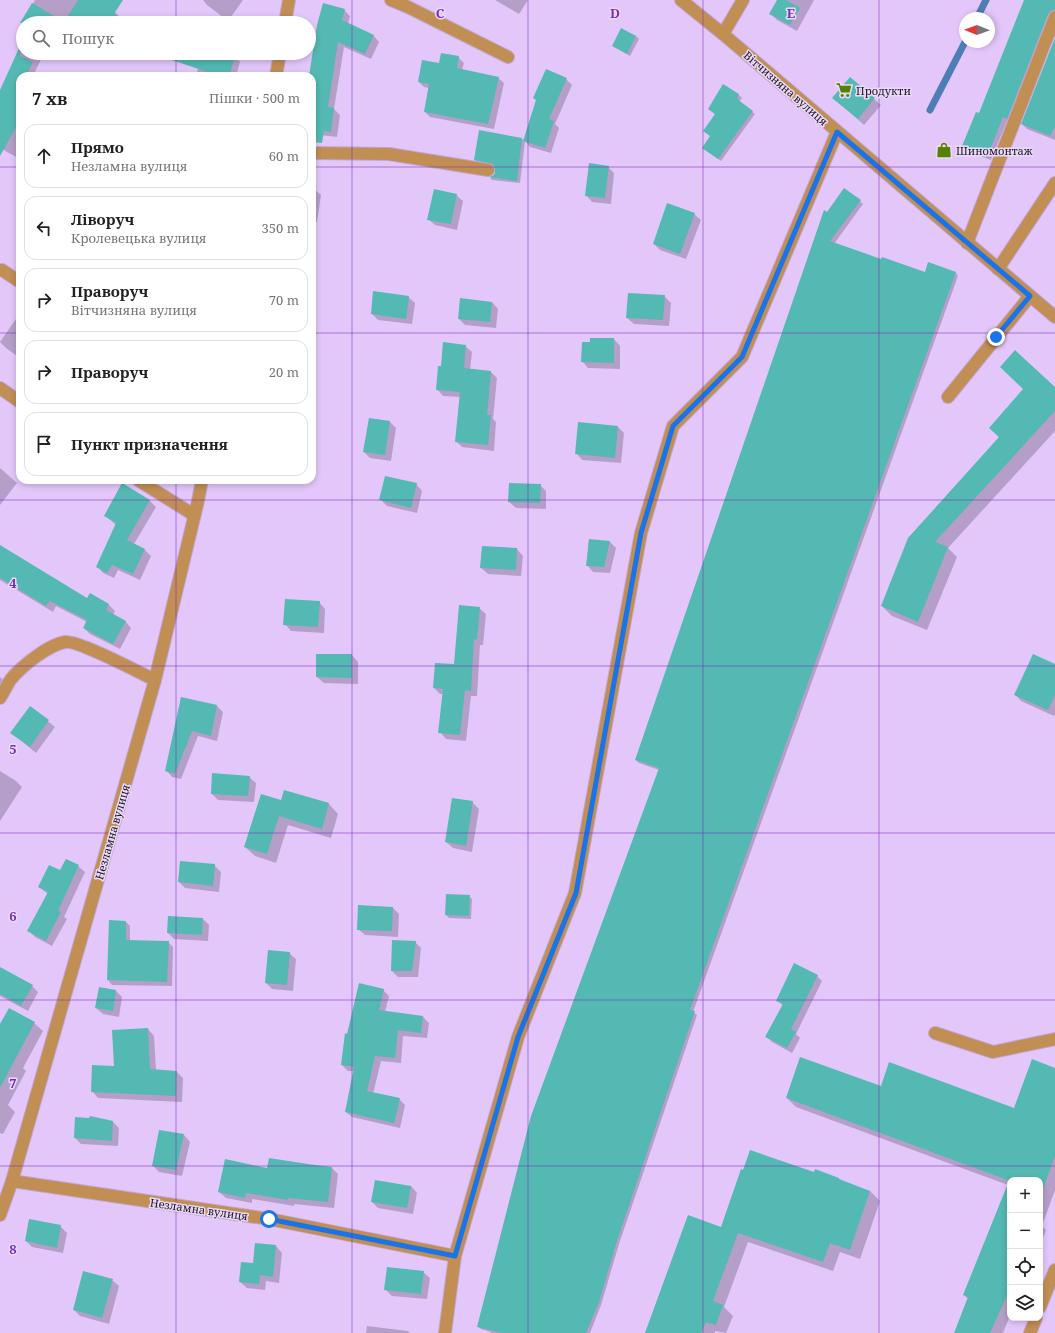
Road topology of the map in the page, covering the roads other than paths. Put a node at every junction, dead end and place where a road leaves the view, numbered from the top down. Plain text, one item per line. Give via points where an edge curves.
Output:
1 (289, 0) edge
2 (390, 0) edge
3 (681, 0) edge
4 (743, 0) edge
5 (286, 16) edge
6 (1055, 17) edge
7 (723, 34) junction
8 (508, 57) dead end
9 (279, 60) edge
10 (277, 72) edge
11 (837, 132) junction
12 (316, 153) edge
13 (488, 170) dead end
14 (1055, 183) edge
15 (967, 243) junction
16 (998, 269) junction
17 (2, 270) dead end
18 (16, 279) edge
19 (1030, 296) junction
20 (1055, 317) edge
21 (0, 388) edge
22 (948, 397) dead end
23 (16, 399) edge
24 (144, 484) edge
25 (201, 484) edge
26 (194, 515) junction
27 (155, 680) junction
28 (0, 698) edge
29 (935, 1032) dead end
30 (1055, 1039) edge
31 (12, 1181) junction
32 (0, 1215) edge
33 (455, 1256) junction
34 (1055, 1270) edge
35 (1043, 1300) edge
36 (1035, 1321) edge
37 (445, 1333) edge
38 (1030, 1333) edge

1 - 5 street
2 - 8 street
3 - 7 street, Вітчизняна вулиця
4 - 7 street
6 - 15 street
7 - 11 street, Вітчизняна вулиця
9 - 10 street
11 - 15 street, Вітчизняна вулиця
11 - 33 street via 742,357 673,426 641,533 576,893 518,1037
12 - 13 street via 390,154
14 - 16 street
15 - 16 street, Вітчизняна вулиця
16 - 19 street, Вітчизняна вулиця
17 - 18 street
19 - 20 street, Вітчизняна вулиця
19 - 22 street
21 - 23 street
24 - 26 street
25 - 26 street, Незламна вулиця
26 - 27 street, Незламна вулиця
27 - 28 street via 86,647 66,642 27,662
27 - 31 street, Незламна вулиця
29 - 30 street via 993,1052
31 - 32 street, Незламна вулиця
31 - 33 street, Незламна вулиця via 269,1219
33 - 37 street
34 - 35 street
36 - 38 street

